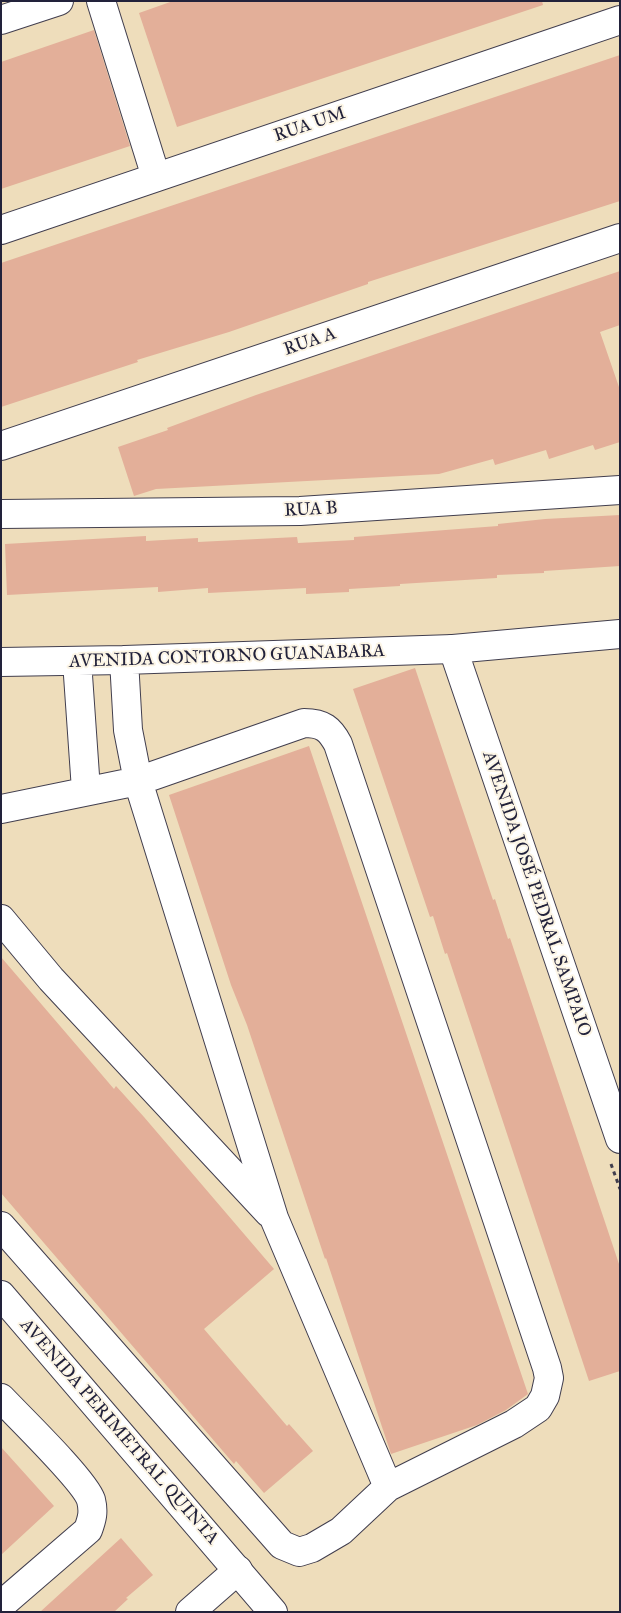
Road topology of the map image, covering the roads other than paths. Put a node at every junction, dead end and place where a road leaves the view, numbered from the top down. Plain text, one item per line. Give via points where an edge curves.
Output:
1 (59, 1) edge
2 (101, 1) edge
3 (1, 20) edge
4 (620, 20) edge
5 (156, 177) junction
6 (1, 230) edge
7 (620, 238) edge
8 (1, 446) edge
9 (620, 490) edge
10 (1, 514) edge
11 (620, 634) edge
12 (453, 649) junction
13 (124, 660) junction
14 (76, 661) junction
15 (1, 662) edge
16 (138, 781) junction
17 (86, 790) junction
18 (1, 809) edge
19 (1, 919) edge
20 (620, 1139) edge
21 (274, 1218) junction
22 (1, 1226) edge
23 (1, 1295) edge
24 (1, 1398) edge
25 (388, 1487) junction
26 (238, 1570) junction
27 (1, 1605) edge
28 (190, 1612) edge
29 (273, 1612) edge

1 - 3 street
2 - 5 street
4 - 5 street, RUA UM
5 - 6 street, RUA UM
7 - 8 street, RUA A
9 - 10 street, RUA B via 300,511
11 - 12 street, AVENIDA CONTORNO GUANABARA
12 - 13 street, AVENIDA CONTORNO GUANABARA
12 - 20 street, AVENIDA JOSÉ PEDRAL SAMPAIO
13 - 14 street, AVENIDA CONTORNO GUANABARA
13 - 16 street via 128,730
14 - 15 street, AVENIDA CONTORNO GUANABARA
14 - 17 street
16 - 17 street
16 - 21 street
16 - 25 street via 304,723 316,723 330,730 338,744 549,1378 538,1408 514,1424
17 - 18 street
19 - 21 street via 51,980
21 - 25 street
22 - 25 street via 282,1545 299,1552 312,1548 342,1531
23 - 26 street, AVENIDA PERIMETRAL QUINTA
24 - 27 street via 77,1480 90,1498 94,1515 88,1530
26 - 28 street
26 - 29 street

